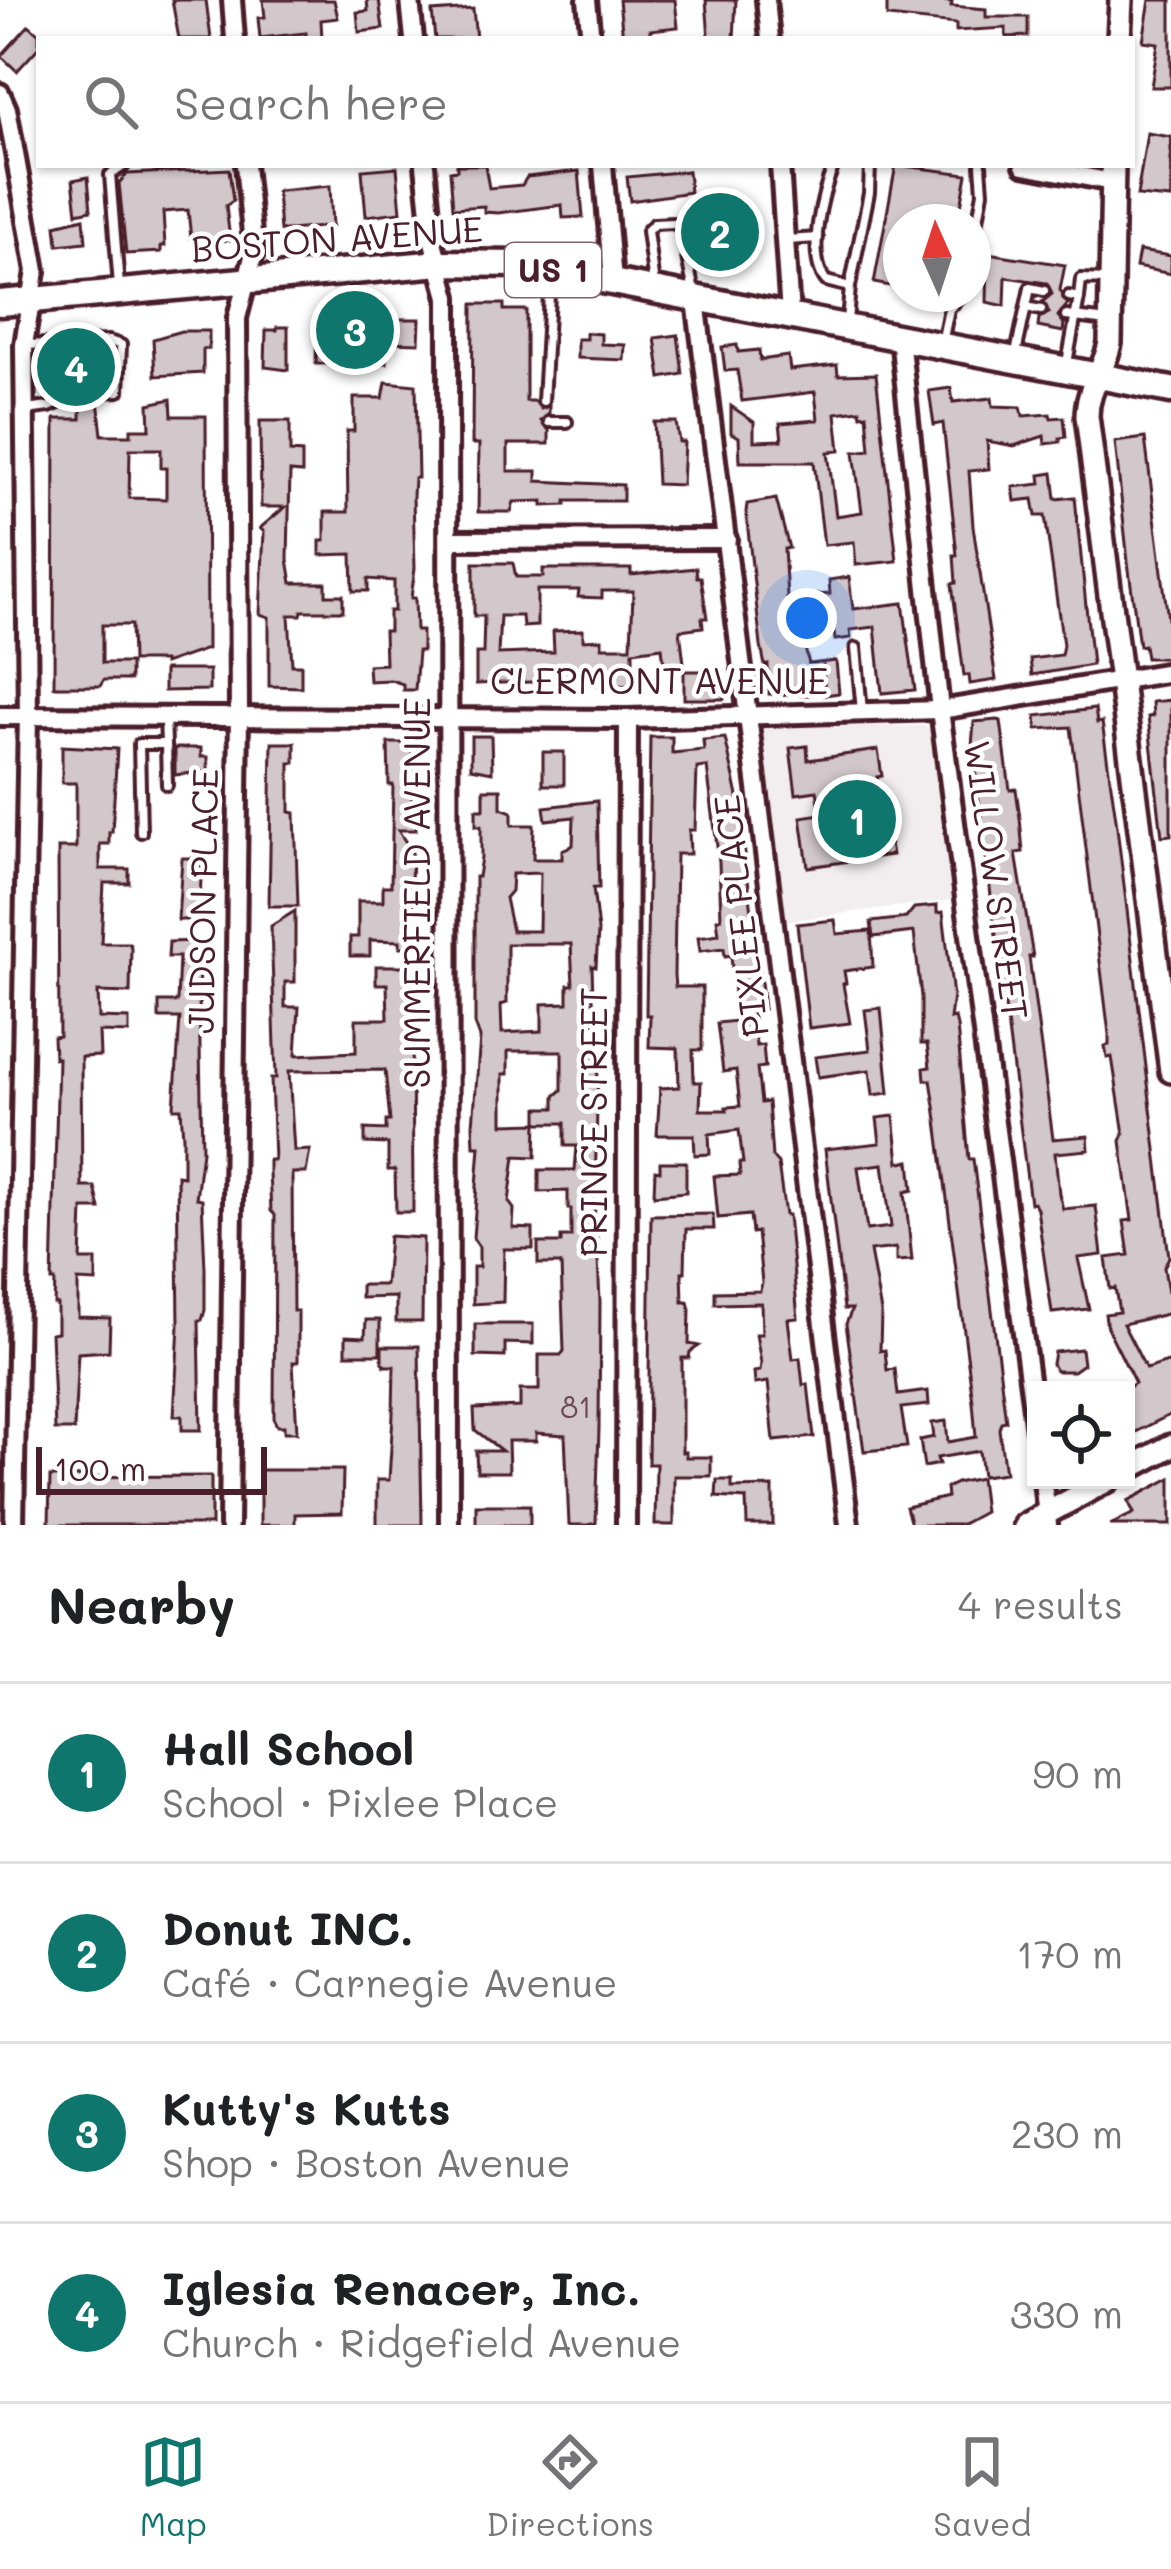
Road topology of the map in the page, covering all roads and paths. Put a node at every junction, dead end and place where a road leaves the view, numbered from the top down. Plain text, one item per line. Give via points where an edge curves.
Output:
1 (232, 0) edge
2 (410, 0) edge
3 (587, 0) edge
4 (766, 0) edge
5 (1120, 0) edge
6 (235, 36) edge
7 (414, 36) edge
8 (591, 36) edge
9 (770, 36) edge
10 (1119, 36) edge
11 (0, 93) edge
12 (120, 168) edge
13 (245, 168) edge
14 (425, 168) edge
15 (603, 168) edge
16 (780, 168) edge
17 (833, 168) edge
18 (870, 168) edge
19 (981, 168) edge
20 (1053, 168) edge
21 (1112, 174) edge
22 (981, 204) edge
23 (818, 238) junction
24 (785, 240) junction
25 (440, 263) junction
26 (551, 270) junction
27 (248, 280) junction
28 (1111, 280) junction
29 (614, 281) junction
30 (850, 286) junction
31 (119, 290) junction
32 (655, 290) junction
33 (1044, 291) dead end
34 (32, 300) junction
35 (696, 300) junction
36 (0, 303) edge
37 (1026, 307) junction
38 (1041, 310) dead end
39 (949, 312) edge
40 (790, 315) junction
41 (1071, 317) junction
42 (1110, 321) junction
43 (846, 326) junction
44 (900, 337) junction
45 (24, 345) junction
46 (941, 346) junction
47 (1015, 360) junction
48 (1066, 370) junction
49 (1098, 376) junction
50 (1171, 390) edge
51 (543, 400) dead end
52 (25, 410) junction
53 (549, 422) dead end
54 (567, 422) dead end
55 (727, 539) junction
56 (450, 540) junction
57 (856, 647) dead end
58 (1171, 672) edge
59 (1121, 677) junction
60 (940, 710) junction
61 (862, 712) junction
62 (165, 715) junction
63 (238, 715) junction
64 (0, 716) edge
65 (28, 716) junction
66 (451, 716) junction
67 (751, 716) junction
68 (628, 718) junction
69 (166, 744) junction
70 (167, 785) dead end
71 (141, 832) dead end
72 (1171, 1071) edge
73 (1029, 1381) edge
74 (1171, 1446) edge
75 (1135, 1465) edge
76 (1043, 1489) edge
77 (1094, 1489) edge
78 (1048, 1519) edge
79 (14, 1525) edge
80 (229, 1525) edge
81 (448, 1525) edge
82 (626, 1525) edge
83 (849, 1525) edge
84 (1025, 1525) edge

1 - 6 street
2 - 7 street
3 - 8 street
4 - 9 street
5 - 10 street
11 - 34 street via 36,272
12 - 31 lane via 110,175
13 - 27 street, JUDSON PLACE via 254,250
14 - 25 street, SUMMERFIELD AVENUE
15 - 29 street
16 - 24 street
17 - 23 lane
18 - 30 lane
19 - 22 lane
20 - 21 street
21 - 28 street
23 - 24 lane
23 - 30 lane via 820,275
24 - 40 street
25 - 26 main road, BOSTON AVENUE / US 1
25 - 27 main road, BOSTON AVENUE / US 1
25 - 56 street, SUMMERFIELD AVENUE via 448,297
26 - 29 main road, BOSTON AVENUE / US 1
26 - 51 lane
27 - 31 main road, BOSTON AVENUE / US 1
27 - 63 street, JUDSON PLACE via 237,318
28 - 41 lane via 1081,279
28 - 42 street
29 - 32 main road, BOSTON AVENUE / US 1
30 - 43 lane
31 - 34 main road, BOSTON AVENUE / US 1
32 - 35 main road, BOSTON AVENUE / US 1
32 - 35 lane via 647,231 673,223 681,227
33 - 37 lane via 1030,288
34 - 36 main road, BOSTON AVENUE / US 1
34 - 45 street
35 - 40 main road, BOSTON AVENUE / US 1
35 - 55 street, PIXLEE PLACE
37 - 38 lane
37 - 47 lane
39 - 46 lane
40 - 43 main road, BOSTON AVENUE / US 1
41 - 42 lane
41 - 48 lane
42 - 49 street
43 - 44 main road, BOSTON AVENUE / US 1
44 - 46 main road, BOSTON AVENUE / US 1
44 - 60 street, WILLOW STREET
45 - 52 street
45 - 52 lane via 121,345 119,391
46 - 47 main road, BOSTON AVENUE / US 1
47 - 48 main road, BOSTON AVENUE / US 1
48 - 49 main road, BOSTON AVENUE / US 1
49 - 50 main road, BOSTON AVENUE / US 1
49 - 59 street via 1087,416
52 - 65 street
53 - 54 lane
55 - 56 street
55 - 67 street, PIXLEE PLACE
56 - 66 street, SUMMERFIELD AVENUE
57 - 61 lane
58 - 59 street, CLERMONT AVENUE
59 - 60 street, CLERMONT AVENUE
59 - 72 street
60 - 61 street, CLERMONT AVENUE
60 - 73 street, WILLOW STREET
61 - 67 street, CLERMONT AVENUE
62 - 63 street, CLERMONT AVENUE
62 - 65 street, CLERMONT AVENUE
62 - 69 lane
63 - 66 street, CLERMONT AVENUE
63 - 80 street, JUDSON PLACE
64 - 65 street, CLERMONT AVENUE
65 - 79 street
66 - 68 street, CLERMONT AVENUE
66 - 81 street, SUMMERFIELD AVENUE
67 - 68 street, CLERMONT AVENUE
67 - 83 street, PIXLEE PLACE
68 - 82 street, PRINCE STREET
69 - 70 lane
69 - 71 lane via 139,744
74 - 75 street
76 - 78 street
77 - 78 street
78 - 84 street

